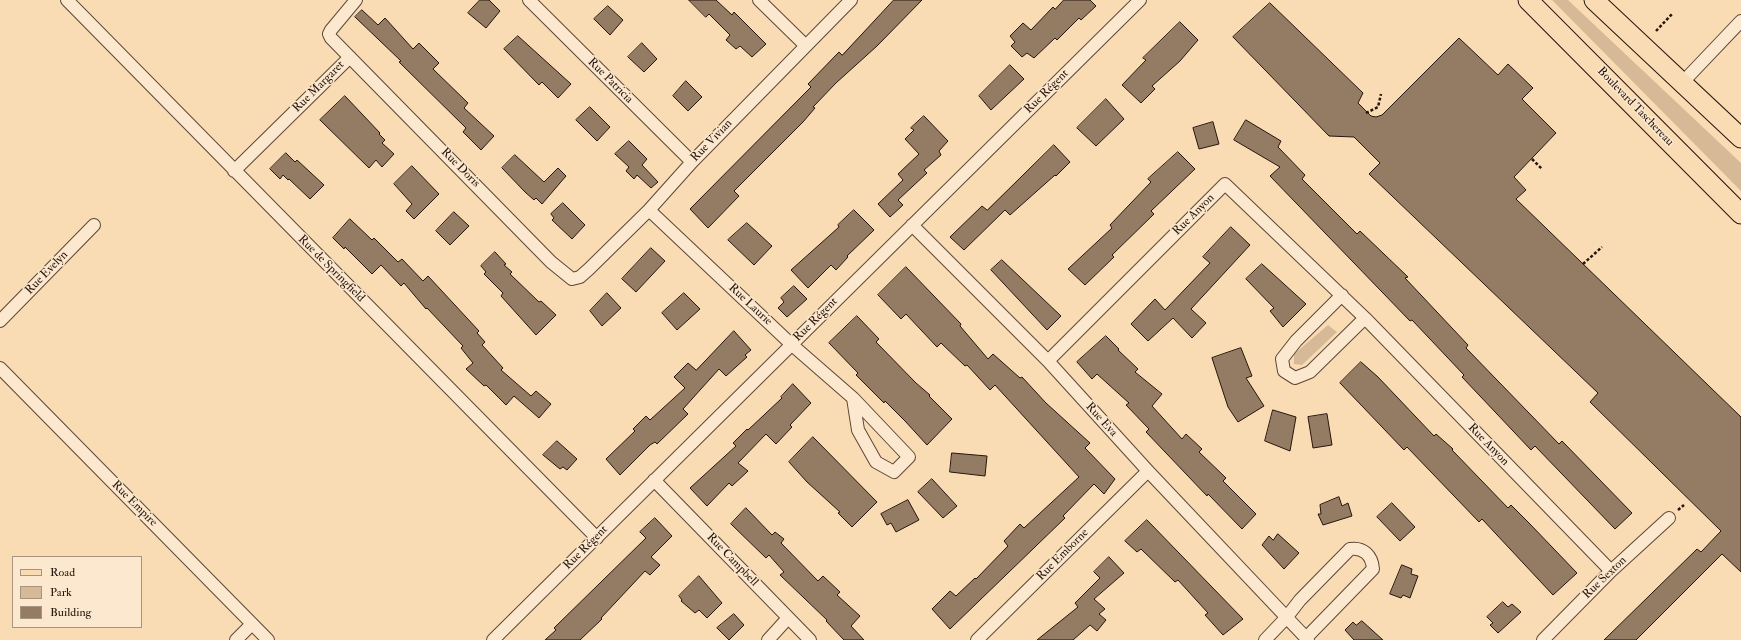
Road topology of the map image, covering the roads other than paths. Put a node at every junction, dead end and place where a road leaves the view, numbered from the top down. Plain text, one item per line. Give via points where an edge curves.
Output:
1 (67, 0) edge
2 (356, 0) edge
3 (528, 0) edge
4 (759, 0) edge
5 (851, 0) edge
6 (1140, 0) edge
7 (1528, 0) edge
8 (1594, 0) edge
9 (1741, 21) edge
10 (806, 46) junction
11 (350, 57) junction
12 (1682, 83) junction
13 (1741, 138) edge
14 (692, 162) junction
15 (234, 171) junction
16 (649, 210) junction
17 (1741, 214) edge
18 (94, 225) dead end
19 (912, 226) junction
20 (572, 279) joint
21 (1342, 295) junction
22 (1365, 318) junction
23 (0, 321) edge
24 (791, 344) junction
25 (1048, 361) junction
26 (0, 368) edge
27 (852, 398) junction
28 (1148, 471) junction
29 (654, 480) junction
30 (1669, 518) dead end
31 (597, 538) junction
32 (1611, 571) junction
33 (788, 618) junction
34 (1286, 618) junction
35 (252, 624) junction
36 (1307, 639) edge
37 (236, 640) edge
38 (268, 640) edge
39 (493, 640) edge
40 (768, 640) edge
41 (810, 640) edge
42 (977, 640) edge
43 (1265, 640) edge
44 (1543, 640) edge

1 - 15 street, Rue de Springfield
2 - 11 street, Rue Margaret via 329,34
3 - 14 street, Rue Patricia
4 - 10 street
5 - 10 street, Rue Vivian
6 - 19 street, Rue Régent
7 - 17 main road, Boulevard Taschereau
8 - 12 main road
9 - 12 street
10 - 14 street, Rue Vivian
11 - 15 street, Rue Margaret
11 - 20 street, Rue Doris via 551,262
12 - 13 main road
14 - 16 street, Rue Vivian
15 - 31 street, Rue de Springfield
16 - 20 street, Rue Vivian via 589,269 580,277
16 - 24 street, Rue Laurie
18 - 23 street, Rue Evelyn
19 - 24 street, Rue Régent
19 - 25 street, Rue Eva
21 - 22 street, Rue Anyon
21 - 22 street via 1296,341 1282,359 1284,370 1295,378 1310,372
21 - 25 street, Rue Anyon via 1225,184
22 - 32 street, Rue Anyon
24 - 27 street, Rue Laurie
24 - 29 street, Rue Régent
25 - 28 street, Rue Eva
26 - 35 street, Rue Empire
27 - 27 street, Rue Laurie via 909,457 894,472 876,462 858,430
28 - 34 street, Rue Eva
28 - 42 street, Rue Emborne
29 - 31 street, Rue Régent
29 - 33 street, Rue Campbell
30 - 32 street, Rue Sexton
31 - 39 street, Rue Régent
32 - 44 street, Rue Sexton
33 - 40 street
33 - 41 street, Rue Campbell
34 - 36 street, Rue Eva
34 - 36 street, Rue Eva via 1350,549 1357,548 1368,553 1373,568
34 - 43 street
35 - 37 street
35 - 38 street, Rue Empire

